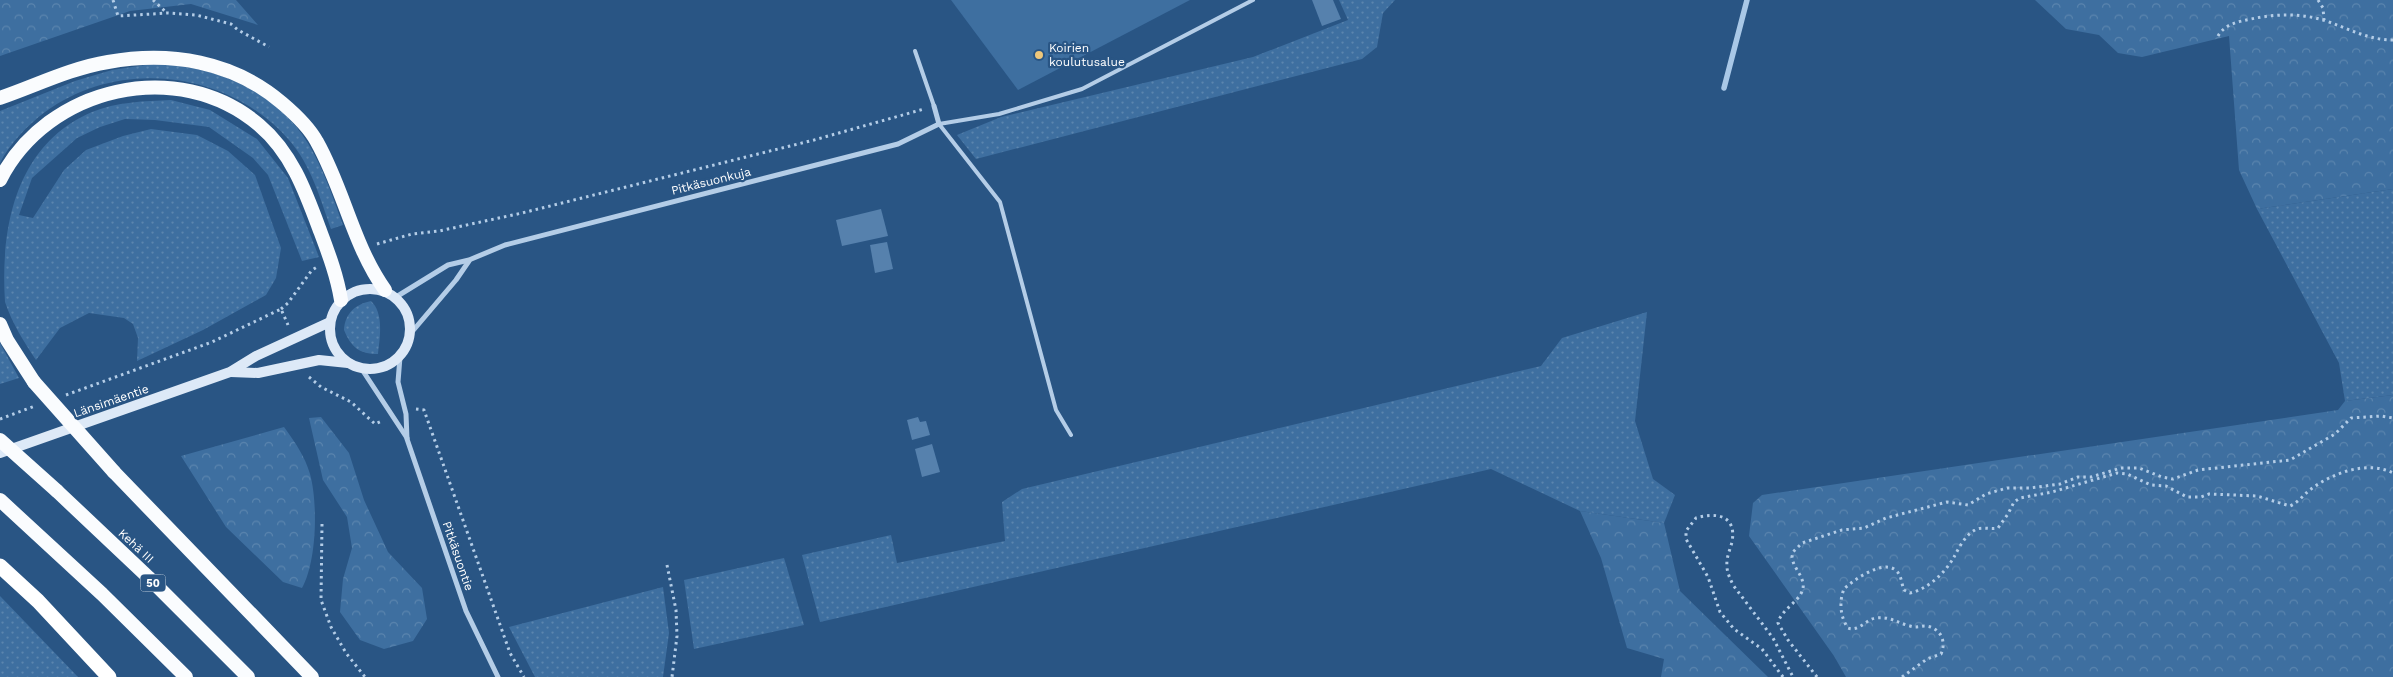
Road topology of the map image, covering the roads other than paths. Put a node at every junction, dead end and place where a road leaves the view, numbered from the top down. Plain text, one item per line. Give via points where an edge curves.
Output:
1 (1253, 0) edge
2 (915, 51) dead end
3 (0, 98) edge
4 (934, 106) joint
5 (939, 124) junction
6 (0, 180) edge
7 (469, 260) junction
8 (390, 294) junction
9 (341, 300) junction
10 (330, 322) junction
11 (0, 324) edge
12 (411, 333) junction
13 (400, 357) junction
14 (348, 363) junction
15 (361, 368) junction
16 (230, 372) junction
17 (1071, 435) dead end
18 (407, 439) junction
19 (0, 440) edge
20 (0, 452) edge
21 (4, 503) edge
22 (0, 566) edge
23 (109, 677) edge
24 (186, 677) edge
25 (248, 677) edge
26 (312, 677) edge
27 (498, 677) edge

1 - 5 lane via 1082,89 1000,114
2 - 4 lane
3 - 8 highway via 77,70 107,62 144,58 198,61 252,80 296,115 317,141 361,249 372,271
4 - 5 street
5 - 7 street, Pitkäsuonkuja via 898,144 527,238
5 - 17 lane via 1000,202 1056,410
6 - 9 highway via 30,138 62,112 79,103 110,92 137,88 158,87 198,94 240,111 260,125 294,166 337,276
7 - 8 street, Pitkäsuonkuja via 448,266
7 - 12 street
8 - 9 main road via 369,288 354,291
8 - 12 main road via 408,313
9 - 10 main road
10 - 14 main road via 333,345
10 - 16 main road, Länsimäentie via 256,356
11 - 26 highway, bridge via 34,382 114,472
12 - 13 main road
13 - 15 main road via 382,367
13 - 18 street, Pitkäsuontie via 398,382 406,414
14 - 15 main road
14 - 16 main road, Länsimäentie via 319,360 258,373
15 - 18 street, Pitkäsuontie
16 - 20 main road, Länsimäentie
18 - 27 street, Pitkäsuontie via 466,611
19 - 25 highway, Kehä III / 50, bridge via 148,577
21 - 24 highway
22 - 23 highway via 38,601

